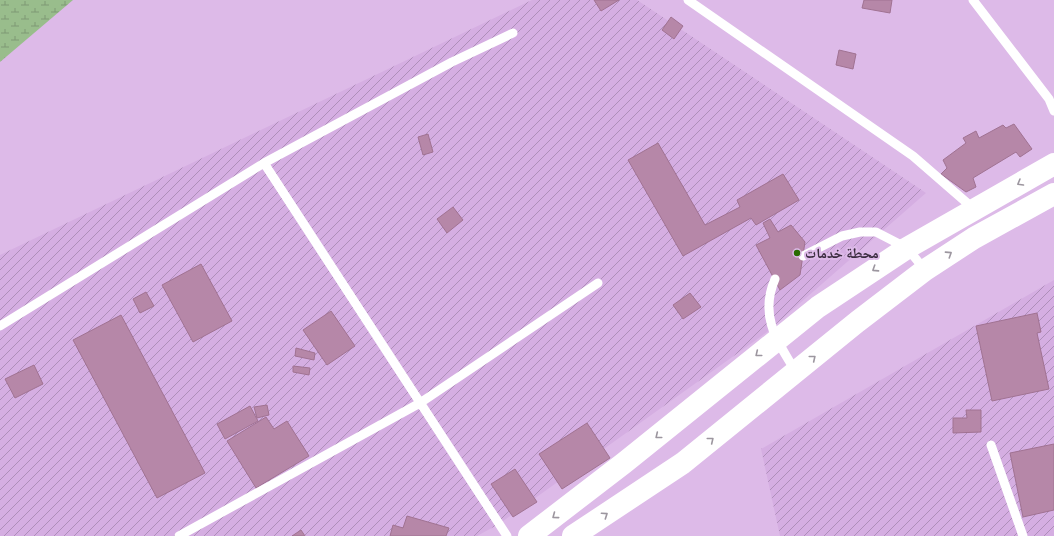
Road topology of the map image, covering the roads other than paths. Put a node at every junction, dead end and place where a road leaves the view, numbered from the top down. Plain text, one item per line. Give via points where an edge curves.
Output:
1 (688, 0) edge
2 (973, 0) edge
3 (698, 2) edge
4 (513, 33) dead end
5 (1054, 111) edge
6 (264, 163) junction
7 (1054, 164) edge
8 (1054, 194) edge
9 (974, 209) junction
10 (907, 248) junction
11 (803, 256) dead end
12 (925, 270) junction
13 (775, 279) dead end
14 (598, 283) dead end
15 (0, 326) edge
16 (776, 339) junction
17 (796, 372) junction
18 (420, 403) junction
19 (991, 445) dead end
20 (180, 536) edge
21 (507, 536) edge
22 (529, 536) edge
23 (573, 536) edge
24 (1023, 536) edge

1 - 3 lane
2 - 5 lane via 1049,99
3 - 9 lane via 913,156
4 - 6 lane via 452,62
6 - 15 lane
6 - 18 lane
7 -> 9 main road
12 -> 8 main road via 974,238
9 - 10 main road
10 - 11 lane via 876,232 860,232 842,236
10 - 12 lane
10 -> 16 main road via 818,307
17 -> 12 main road
13 - 16 lane via 770,290 768,307
14 - 18 lane
16 - 17 lane
16 -> 22 main road via 624,463
23 -> 17 main road via 683,462
18 - 20 lane
18 - 21 lane
19 - 24 lane

